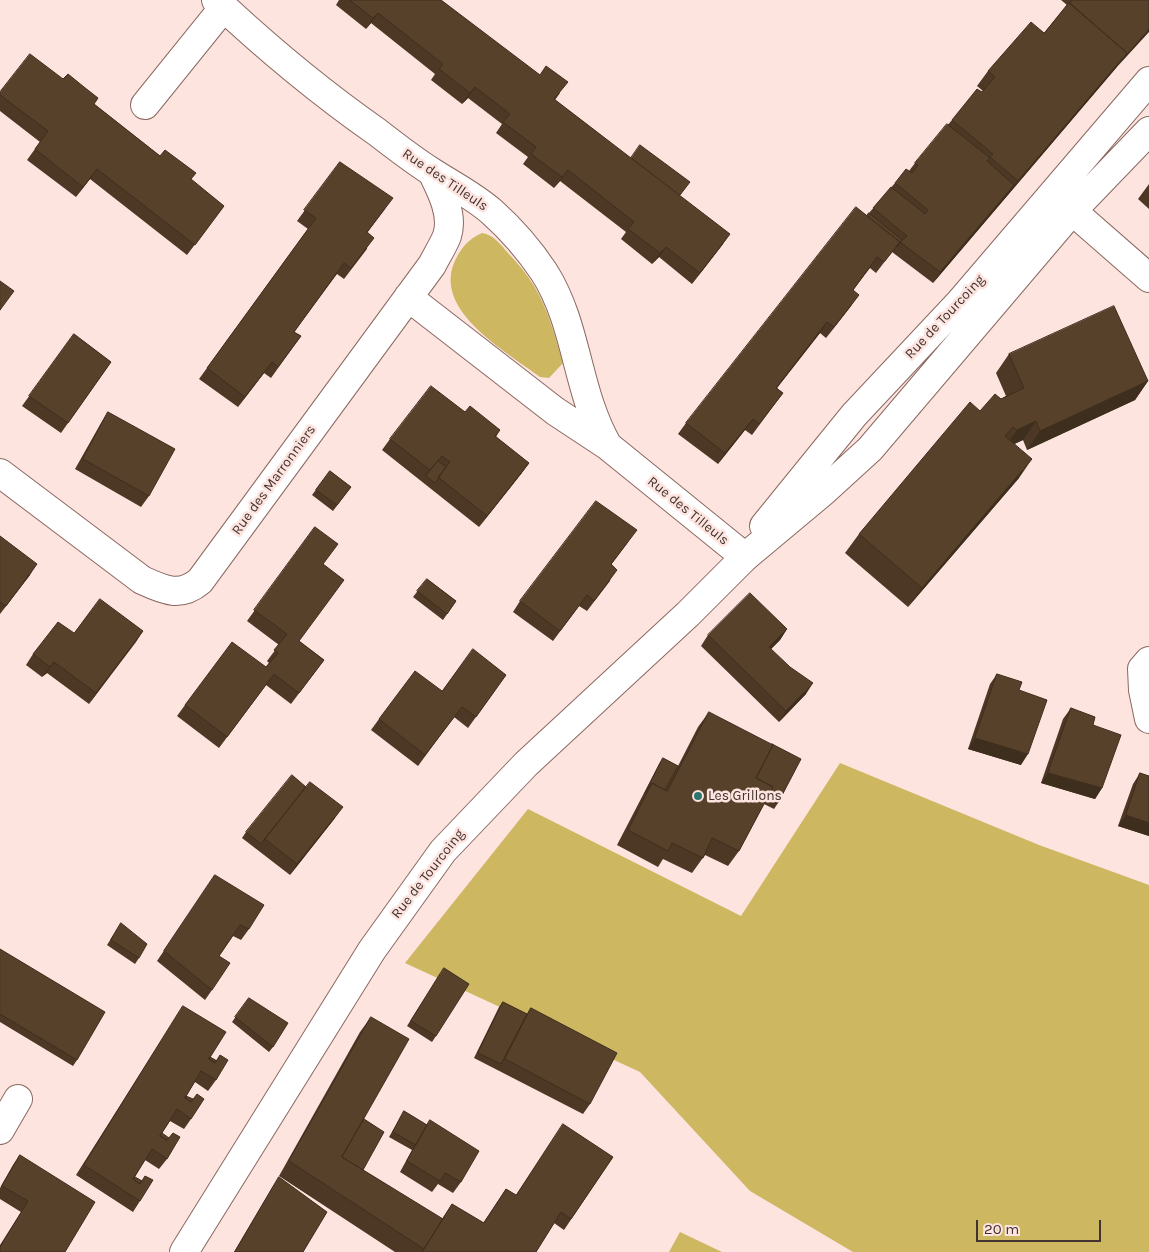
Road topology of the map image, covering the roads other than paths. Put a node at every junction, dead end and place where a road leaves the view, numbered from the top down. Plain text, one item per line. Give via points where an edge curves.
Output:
1 (220, 4) edge
2 (1149, 81) edge
3 (145, 105) dead end
4 (1149, 131) edge
5 (432, 172) junction
6 (1063, 202) junction
7 (1149, 278) edge
8 (408, 296) junction
9 (608, 446) junction
10 (0, 473) edge
11 (745, 556) junction
12 (1149, 661) edge
13 (1149, 719) edge
14 (18, 1099) dead end
15 (0, 1130) edge
16 (184, 1252) edge

1 - 3 street
1 - 5 street, Rue des Tilleuls via 325,95
2 - 6 street, Rue de Tourcoing
4 - 6 street, Rue de Tourcoing
5 - 8 street, Rue des Marronniers via 448,215 447,235 432,265
5 - 9 street, Rue des Tilleuls via 492,212 544,272 565,318 588,404
6 - 7 street
6 - 11 street, Rue de Tourcoing via 960,302 854,415 780,505
8 - 9 street, Rue des Tilleuls via 555,412
8 - 10 street, Rue des Marronniers via 191,589 162,589 142,580
9 - 11 street, Rue des Tilleuls
11 - 16 street, Rue de Tourcoing via 688,614 526,764 443,851 372,950
12 - 13 street via 1142,669 1142,690
14 - 15 street

